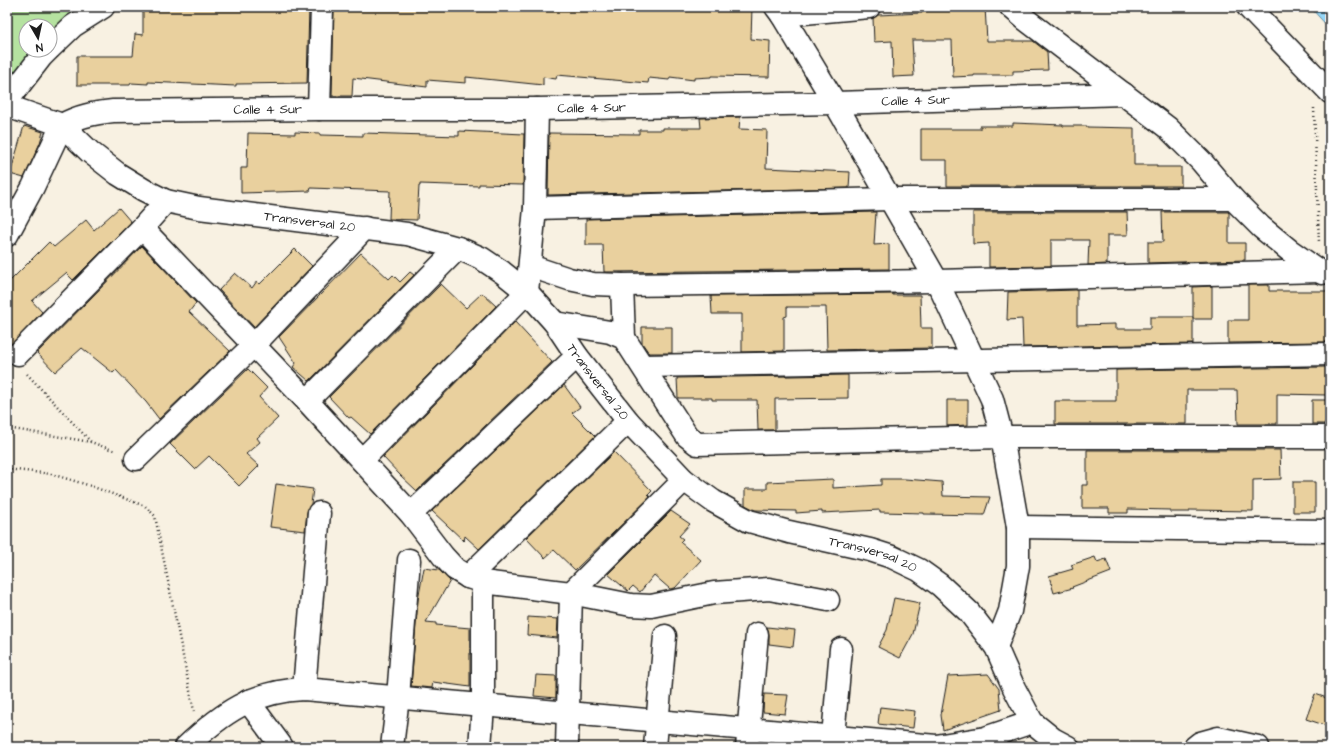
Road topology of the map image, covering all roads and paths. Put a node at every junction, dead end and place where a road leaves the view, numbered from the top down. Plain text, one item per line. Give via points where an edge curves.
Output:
1 (103, 7) edge
2 (322, 7) edge
3 (868, 7) edge
4 (1012, 7) edge
5 (1248, 7) edge
6 (779, 11) edge
7 (58, 40) edge
8 (40, 58) edge
9 (1313, 75) junction
10 (1330, 92) edge
11 (1124, 94) junction
12 (7, 101) edge
13 (835, 102) junction
14 (7, 106) edge
15 (319, 109) junction
16 (537, 109) junction
17 (62, 125) junction
18 (890, 199) junction
19 (1232, 199) junction
20 (166, 201) junction
21 (535, 208) junction
22 (142, 228) junction
23 (365, 228) junction
24 (7, 235) edge
25 (458, 248) junction
26 (530, 266) junction
27 (1325, 275) edge
28 (937, 281) junction
29 (622, 286) junction
30 (527, 292) junction
31 (555, 323) junction
32 (624, 338) junction
33 (254, 345) junction
34 (18, 354) joint
35 (1330, 354) edge
36 (577, 356) junction
37 (974, 360) junction
38 (643, 366) junction
39 (307, 401) junction
40 (628, 421) junction
41 (7, 428) edge
42 (1002, 437) junction
43 (1330, 437) edge
44 (91, 442) junction
45 (136, 459) joint
46 (362, 460) junction
47 (7, 469) edge
48 (684, 480) junction
49 (318, 513) dead end
50 (411, 514) junction
51 (1018, 527) junction
52 (1330, 531) edge
53 (409, 560) dead end
54 (475, 579) junction
55 (570, 593) junction
56 (828, 600) dead end
57 (757, 634) dead end
58 (665, 636) dead end
59 (996, 647) junction
60 (841, 649) dead end
61 (304, 689) junction
62 (398, 697) junction
63 (248, 701) junction
64 (483, 706) junction
65 (569, 713) junction
66 (658, 721) junction
67 (1032, 722) junction
68 (748, 738) edge
69 (193, 741) edge
70 (833, 742) edge
71 (936, 746) edge
72 (282, 747) edge
73 (392, 747) edge
74 (480, 747) edge
75 (567, 747) edge
76 (655, 747) edge
77 (1068, 747) edge
78 (1195, 747) edge
79 (1258, 747) edge

1 - 7 street via 73,26
2 - 15 street
3 - 6 street
4 - 11 street
5 - 9 street
6 - 13 street
8 - 12 street
9 - 10 street
9 - 27 path
11 - 13 street, Calle 4 Sur
11 - 19 street via 1168,128 1201,160
13 - 16 street, Calle 4 Sur
13 - 18 street
14 - 17 street
15 - 16 street, Calle 4 Sur
15 - 17 street, Calle 4 Sur via 113,111 92,113 74,118
16 - 21 street
17 - 20 street, Transversal 20 via 118,174
17 - 24 street
18 - 19 street
18 - 21 street
18 - 28 street
19 - 27 street via 1289,250
20 - 22 street
20 - 23 street, Transversal 20 via 207,209
21 - 26 street
22 - 33 street
22 - 34 street
23 - 25 street, Transversal 20 via 407,234
23 - 33 street
25 - 30 street, Transversal 20 via 481,258
25 - 39 street
26 - 29 street via 593,284
26 - 30 street
27 - 28 street
28 - 29 street
28 - 37 street
29 - 32 street
30 - 31 street, Transversal 20
30 - 46 street
31 - 32 street via 610,332
31 - 36 street, Transversal 20
32 - 38 street
33 - 39 street
33 - 45 street
34 - 44 path via 18,364
35 - 37 street
36 - 40 street, Transversal 20
36 - 50 street
37 - 38 street
37 - 42 street via 992,399
38 - 42 street via 687,436 697,444
39 - 46 street
40 - 48 street, Transversal 20
40 - 54 street
41 - 44 path
42 - 43 street
42 - 51 street
44 - 45 path
46 - 50 street
47 - 69 path via 50,474 88,485 145,506 155,516
48 - 55 street
48 - 59 street, Transversal 20 via 713,501 749,521 870,550 919,570 940,585 969,612
49 - 61 street
50 - 54 street via 455,569
51 - 52 street
51 - 59 street via 1018,566 1010,611
53 - 62 street
54 - 55 street
54 - 64 street
55 - 56 street via 631,605 651,606 714,593 769,589
55 - 65 street
57 - 68 street
58 - 66 street
59 - 67 street, Transversal 20
60 - 70 street
61 - 62 street
61 - 63 street via 268,694
62 - 64 street
62 - 73 street
63 - 69 street via 222,716
63 - 72 street
64 - 65 street
64 - 74 street
65 - 66 street
65 - 75 street
66 - 68 street
66 - 76 street
67 - 71 street via 985,738
67 - 77 street, Transversal 20
68 - 70 street
70 - 71 street
78 - 79 street via 1218,738

